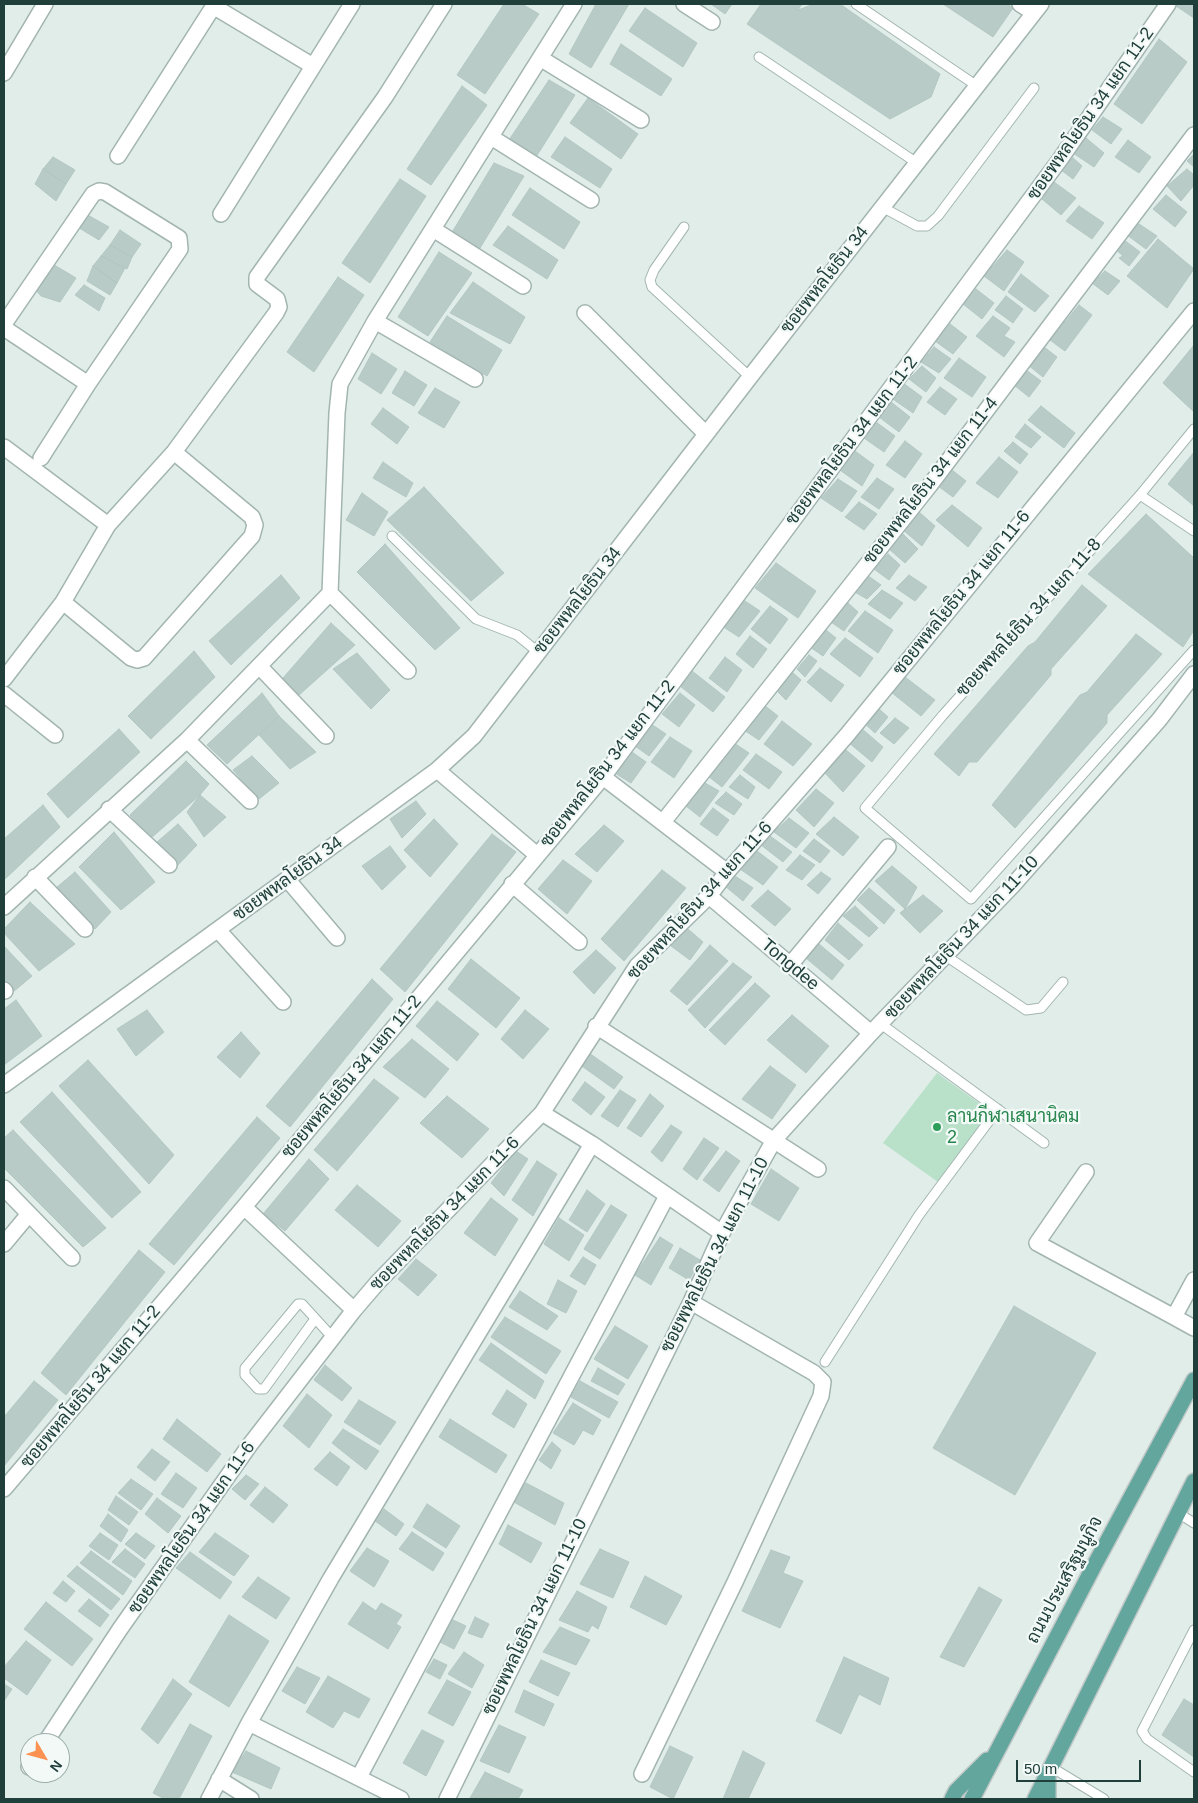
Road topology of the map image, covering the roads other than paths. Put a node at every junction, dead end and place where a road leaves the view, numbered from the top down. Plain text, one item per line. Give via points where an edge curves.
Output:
1 (45, 4) edge
2 (352, 4) edge
3 (444, 4) edge
4 (574, 4) edge
5 (684, 4) edge
6 (856, 4) edge
7 (1020, 4) edge
8 (1168, 4) edge
9 (214, 5) edge
10 (1038, 8) edge
11 (712, 22) dead end
12 (759, 57) dead end
13 (540, 58) junction
14 (6, 63) edge
15 (313, 66) junction
16 (977, 86) junction
17 (1034, 88) dead end
18 (641, 120) dead end
19 (1194, 135) edge
20 (490, 137) junction
21 (118, 156) dead end
22 (917, 163) junction
23 (591, 200) dead end
24 (882, 207) junction
25 (221, 214) dead end
26 (684, 227) dead end
27 (432, 229) junction
28 (523, 286) dead end
29 (1194, 311) edge
30 (585, 313) dead end
31 (375, 321) junction
32 (4, 326) edge
33 (750, 377) junction
34 (474, 379) dead end
35 (88, 384) junction
36 (1194, 429) edge
37 (706, 434) junction
38 (4, 447) edge
39 (174, 452) junction
40 (41, 458) dead end
41 (1140, 495) junction
42 (108, 525) junction
43 (1194, 531) edge
44 (392, 536) dead end
45 (330, 593) junction
46 (63, 602) junction
47 (1194, 650) edge
48 (538, 652) junction
49 (260, 667) junction
50 (408, 671) dead end
51 (1194, 674) edge
52 (4, 679) edge
53 (4, 694) edge
54 (55, 735) dead end
55 (326, 736) dead end
56 (187, 740) junction
57 (437, 770) junction
58 (603, 777) junction
59 (250, 801) dead end
60 (109, 809) junction
61 (662, 822) junction
62 (888, 847) dead end
63 (537, 855) junction
64 (169, 865) dead end
65 (727, 872) junction
66 (34, 878) junction
67 (286, 879) junction
68 (512, 884) junction
69 (709, 896) junction
70 (4, 907) edge
71 (85, 929) dead end
72 (218, 930) junction
73 (337, 938) dead end
74 (579, 942) dead end
75 (946, 956) junction
76 (790, 965) junction
77 (1063, 982) dead end
78 (283, 1002) dead end
79 (596, 1026) junction
80 (876, 1028) junction
81 (4, 1085) edge
82 (998, 1109) junction
83 (542, 1113) junction
84 (774, 1140) junction
85 (1044, 1143) dead end
86 (592, 1144) junction
87 (818, 1169) dead end
88 (1086, 1172) dead end
89 (4, 1188) edge
90 (667, 1196) junction
91 (244, 1207) junction
92 (28, 1214) junction
93 (722, 1233) junction
94 (4, 1244) edge
95 (72, 1258) dead end
96 (1194, 1280) edge
97 (691, 1302) junction
98 (354, 1310) junction
99 (1174, 1316) junction
100 (315, 1319) junction
101 (1194, 1328) edge
102 (333, 1338) junction
103 (825, 1362) dead end
104 (1194, 1380) edge
105 (1194, 1480) edge
106 (4, 1489) edge
107 (1178, 1513) junction
108 (1194, 1523) edge
109 (1194, 1630) edge
110 (249, 1723) junction
111 (52, 1733) edge
112 (997, 1750) junction
113 (1049, 1771) junction
114 (1194, 1772) edge
115 (642, 1774) dead end
116 (359, 1777) junction
117 (219, 1780) junction
118 (209, 1799) edge
119 (251, 1799) edge
120 (401, 1799) edge
121 (447, 1799) edge
122 (952, 1799) edge
123 (972, 1799) edge
124 (1035, 1799) edge
125 (1048, 1799) edge
126 (1104, 1799) edge

1 - 14 street
2 - 15 street
3 - 39 street via 384,97 256,278 257,284 278,299 279,307
4 - 13 street
5 - 11 street
6 - 16 lane
7 - 10 street
8 - 58 street, ซอยพหลโยธิน 34 แยก 11-2 via 1055,166
9 - 15 street
9 - 21 street
10 - 16 street, ซอยพหลโยธิน 34
12 - 22 lane
13 - 18 street
13 - 20 street
15 - 25 street
16 - 22 street, ซอยพหลโยธิน 34
17 - 24 lane via 938,216 926,226 917,226
19 - 61 street, ซอยพหลโยธิน 34 แยก 11-4 via 930,485
20 - 23 street
20 - 27 street
22 - 24 street, ซอยพหลโยธิน 34
24 - 33 street, ซอยพหลโยธิน 34
26 - 33 lane via 654,270 650,280 652,287
27 - 28 street
27 - 31 street
29 - 65 street, ซอยพหลโยธิน 34 แยก 11-6 via 847,735
30 - 37 street
31 - 34 street
31 - 45 street via 340,384
32 - 35 street
32 - 35 street via 93,194 99,190 179,238 180,249
33 - 37 street, ซอยพหลโยธิน 34
35 - 40 street
36 - 41 lane, ซอยพหลโยธิน 34 แยก 11-8
37 - 48 street, ซอยพหลโยธิน 34
38 - 42 street
39 - 42 street
39 - 46 street via 252,517 255,526 252,536 144,658 131,658
41 - 43 lane
41 - 47 lane, ซอยพหลโยธิน 34 แยก 11-8 via 949,708 865,808 971,899
42 - 46 street
44 - 48 lane via 476,619 518,635
45 - 49 street
45 - 50 street
46 - 52 street
48 - 57 street, ซอยพหลโยธิน 34 via 474,736
49 - 55 street
49 - 56 street
51 - 75 street, ซอยพหลโยธิน 34 แยก 11-10 via 1159,720
53 - 54 street
56 - 59 street
56 - 60 street
57 - 63 street
57 - 67 street, ซอยพหลโยธิน 34
58 - 61 street
58 - 63 street, ซอยพหลโยธิน 34 แยก 11-2
60 - 64 street
60 - 66 street
61 - 65 street
62 - 76 street
63 - 68 street, ซอยพหลโยธิน 34 แยก 11-2
65 - 69 street, ซอยพหลโยธิน 34 แยก 11-6
66 - 70 street
66 - 71 street
67 - 72 street, ซอยพหลโยธิน 34
67 - 73 street
68 - 74 street
68 - 91 street, ซอยพหลโยธิน 34 แยก 11-2
69 - 76 street, Tongdee
69 - 79 street, ซอยพหลโยธิน 34 แยก 11-6 via 637,966
72 - 78 street
72 - 81 street, ซอยพหลโยธิน 34
75 - 77 lane via 1026,1010 1041,1008
75 - 80 street, ซอยพหลโยธิน 34 แยก 11-10
76 - 80 street, Tongdee
79 - 83 street, ซอยพหลโยธิน 34 แยก 11-6
79 - 84 street
80 - 82 lane
80 - 84 street, ซอยพหลโยธิน 34 แยก 11-10
82 - 85 lane
82 - 103 lane via 919,1215
83 - 86 street
83 - 98 street, ซอยพหลโยธิน 34 แยก 11-6
84 - 87 street
84 - 93 street, ซอยพหลโยธิน 34 แยก 11-10
86 - 90 street
86 - 110 street via 331,1578
88 - 99 street via 1036,1243
89 - 92 street
90 - 93 street
90 - 116 street
91 - 98 street
91 - 106 street, ซอยพหลโยธิน 34 แยก 11-2
92 - 94 street
92 - 95 street
93 - 97 street, ซอยพหลโยธิน 34 แยก 11-10
96 - 99 street
97 - 115 street via 814,1373 822,1382 821,1396
97 - 121 street, ซอยพหลโยธิน 34 แยก 11-10
98 - 102 street, ซอยพหลโยธิน 34 แยก 11-6
99 - 101 street
100 - 100 lane via 302,1304 294,1306 245,1368 244,1375 258,1390 264,1389
100 - 102 lane
102 - 111 street, ซอยพหลโยธิน 34 แยก 11-6 via 249,1446 120,1628
104 - 112 main road, ถนนประเสริฐมนูกิจ
105 - 107 main road
107 - 108 lane
107 - 113 main road
109 - 114 lane via 1142,1731 1147,1739
110 - 116 street
110 - 117 street
112 - 122 main road
112 - 123 main road, ถนนประเสริฐมนูกิจ
113 - 124 main road
113 - 125 main road
113 - 126 lane
116 - 120 street
117 - 118 street
117 - 119 street

